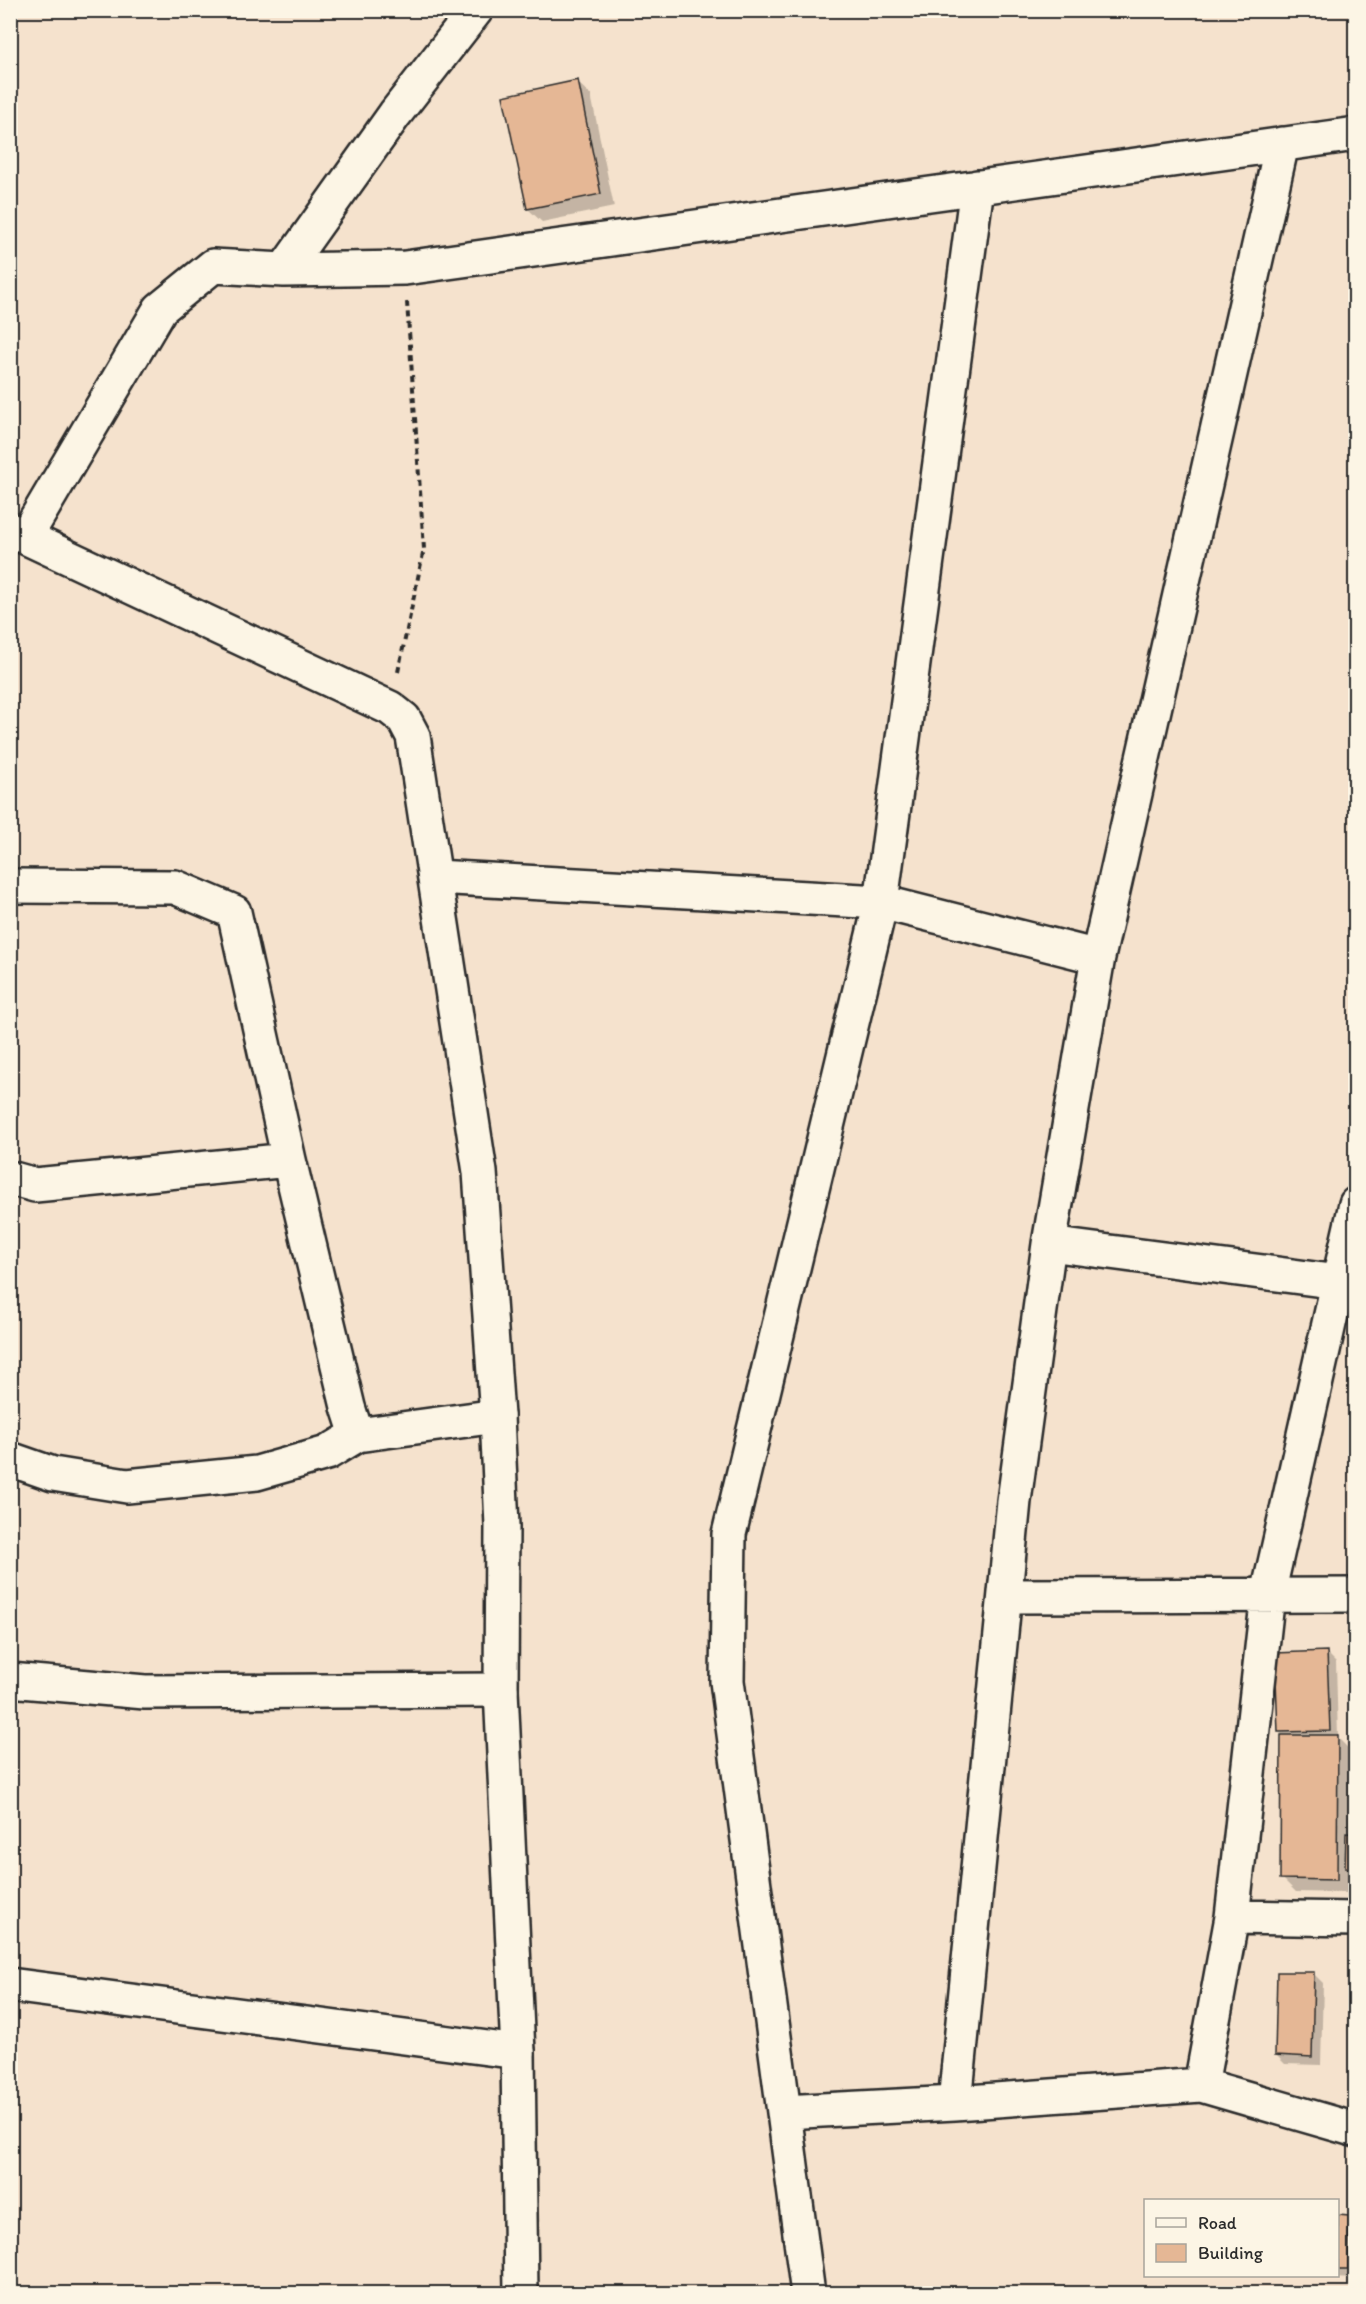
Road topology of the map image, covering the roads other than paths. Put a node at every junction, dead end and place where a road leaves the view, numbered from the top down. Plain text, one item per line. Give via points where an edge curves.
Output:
1 (476, 10) edge
2 (1356, 134) edge
3 (1282, 144) junction
4 (977, 187) junction
5 (284, 270) junction
6 (18, 533) edge
7 (435, 877) junction
8 (10, 886) edge
9 (881, 903) junction
10 (1098, 957) junction
11 (289, 1161) junction
12 (10, 1178) edge
13 (1356, 1204) edge
14 (1049, 1244) junction
15 (1347, 1282) edge
16 (497, 1416) junction
17 (357, 1434) junction
18 (10, 1459) edge
19 (1268, 1594) junction
20 (1356, 1595) edge
21 (1005, 1596) junction
22 (10, 1680) edge
23 (501, 1690) junction
24 (1232, 1917) junction
25 (1356, 1919) edge
26 (10, 1985) edge
27 (518, 2052) junction
28 (1201, 2085) junction
29 (955, 2103) junction
30 (784, 2112) junction
31 (1356, 2130) edge
32 (521, 2294) edge
33 (808, 2294) edge

1 - 5 street via 395,114
2 - 3 street
3 - 4 street
3 - 10 street
4 - 5 street via 405,268
4 - 9 street
5 - 6 street via 213,266 160,309
6 - 7 street via 390,708 404,719 413,736
7 - 9 street
7 - 16 street via 480,1172
8 - 11 street via 175,887 234,912
9 - 10 street
9 - 30 street via 729,1534 727,1682
10 - 14 street
11 - 12 street via 35,1185
11 - 17 street
13 - 15 street
14 - 15 street
14 - 21 street
15 - 19 street
16 - 17 street
16 - 23 street via 502,1526
17 - 18 street via 327,1453 257,1473 127,1486 53,1474
19 - 20 street
19 - 21 street
19 - 24 street
21 - 29 street
22 - 23 street via 145,1692
23 - 27 street
24 - 25 street
24 - 28 street
26 - 27 street
27 - 32 street
28 - 29 street
28 - 31 street
29 - 30 street
30 - 33 street

